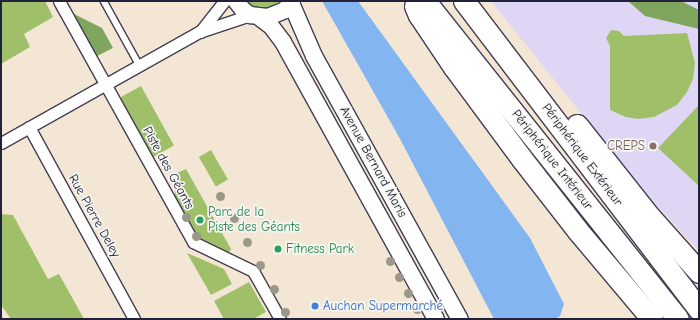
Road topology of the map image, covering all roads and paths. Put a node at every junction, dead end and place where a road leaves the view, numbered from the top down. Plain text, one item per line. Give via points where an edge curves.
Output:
1 (59, 1) edge
2 (104, 1) edge
3 (224, 1) edge
4 (236, 1) edge
5 (414, 1) edge
6 (425, 1) edge
7 (464, 1) edge
8 (291, 2) edge
9 (255, 16) junction
10 (199, 32) junction
11 (140, 66) junction
12 (105, 85) junction
13 (537, 94) junction
14 (29, 127) junction
15 (1, 143) edge
16 (578, 231) junction
17 (699, 272) edge
18 (699, 310) edge
19 (134, 319) edge
20 (280, 319) edge
21 (436, 319) edge
22 (460, 319) edge
23 (639, 319) edge
24 (652, 319) edge
25 (678, 319) edge

1 - 12 street, Piste des Géants
2 - 11 lane
3 - 10 street
4 - 9 street, Avenue Bernard Maris via 243,10
5 - 16 highway via 419,15 454,67
6 - 25 highway, Périphérique Intérieur
7 - 13 highway, Périphérique Extérieur
8 - 9 street via 277,15
8 - 22 street, Avenue Bernard Maris via 314,56
9 - 10 street
9 - 21 street, Avenue Bernard Maris via 271,26 283,42
10 - 11 street
11 - 12 street
12 - 14 street
12 - 20 street, Piste des Géants via 193,242 253,271
13 - 17 highway via 554,96 650,217
13 - 18 highway, Périphérique Extérieur
14 - 15 street
14 - 19 street, Rue Pierre Deley
16 - 23 highway
16 - 24 highway

